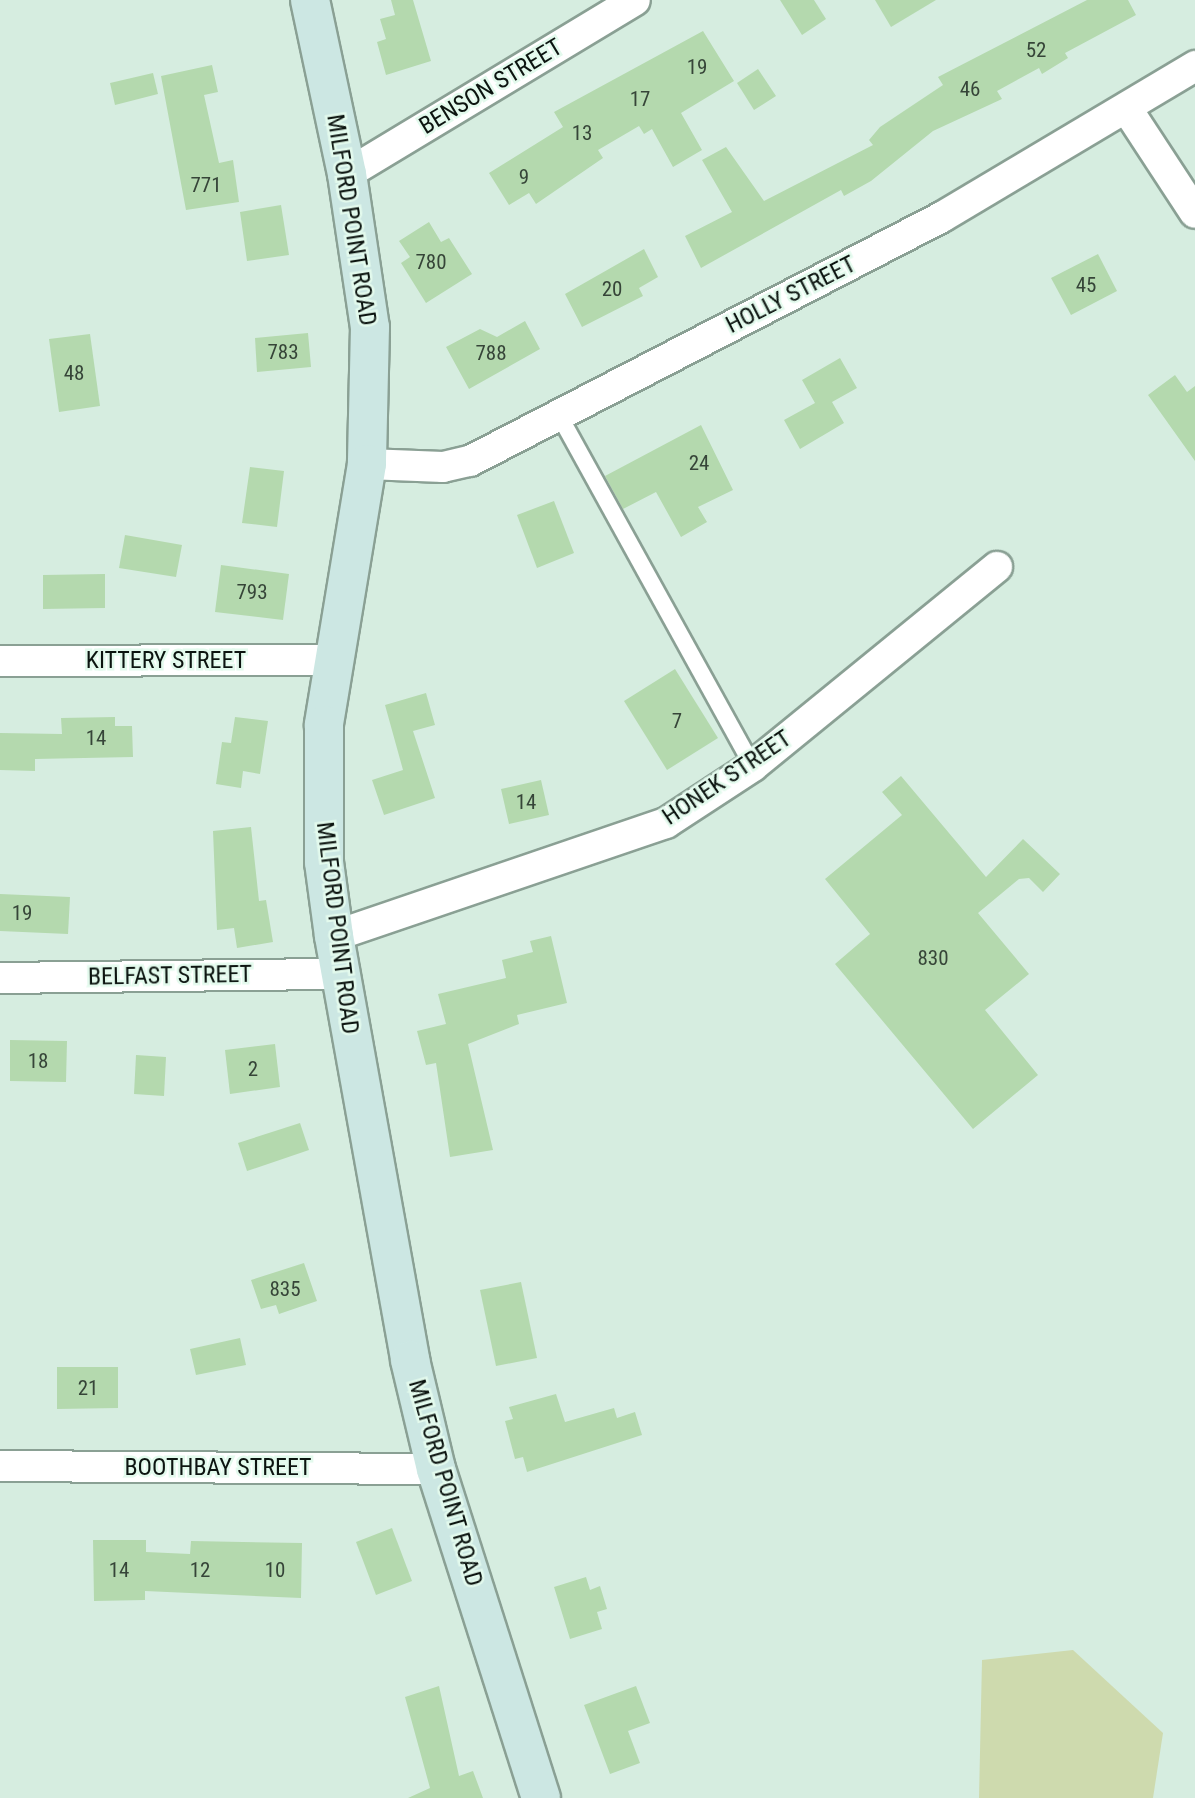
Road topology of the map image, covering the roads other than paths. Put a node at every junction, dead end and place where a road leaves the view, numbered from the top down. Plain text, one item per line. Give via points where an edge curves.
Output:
1 (310, 0) edge
2 (635, 0) edge
3 (1195, 66) edge
4 (1127, 109) junction
5 (347, 174) junction
6 (1195, 213) edge
7 (559, 415) junction
8 (367, 464) junction
9 (996, 567) dead end
10 (332, 660) junction
11 (0, 661) edge
12 (753, 766) junction
13 (334, 936) junction
14 (341, 974) junction
15 (0, 978) edge
16 (0, 1466) edge
17 (436, 1469) junction
18 (541, 1798) edge

1 - 5 main road, MILFORD POINT ROAD
2 - 5 street, BENSON STREET
3 - 4 street, HOLLY STREET
4 - 6 street
4 - 7 street, HOLLY STREET via 942,217
5 - 8 main road, MILFORD POINT ROAD via 370,327
7 - 8 street, HOLLY STREET via 457,465
7 - 12 lane
8 - 10 main road, MILFORD POINT ROAD
9 - 12 street, HONEK STREET
10 - 11 street, KITTERY STREET
10 - 13 main road, MILFORD POINT ROAD via 321,786
12 - 13 street, HONEK STREET via 666,823
13 - 14 main road, MILFORD POINT ROAD
14 - 15 street, BELFAST STREET
14 - 17 main road, MILFORD POINT ROAD via 410,1360
16 - 17 street, BOOTHBAY STREET
17 - 18 main road, MILFORD POINT ROAD

